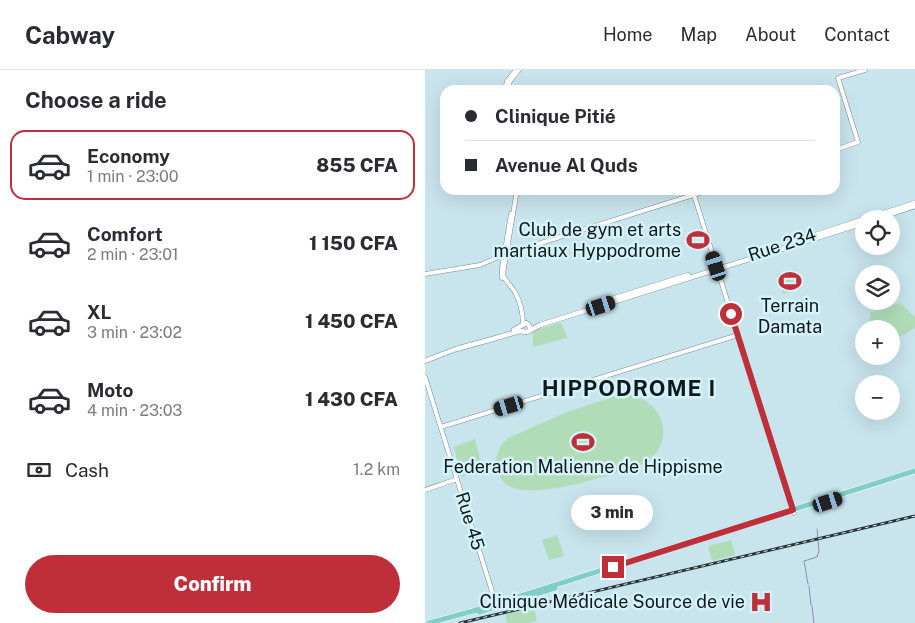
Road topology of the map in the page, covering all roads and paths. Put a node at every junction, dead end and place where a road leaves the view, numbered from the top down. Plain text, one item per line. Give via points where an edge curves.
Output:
1 (517, 70) edge
2 (865, 70) edge
3 (509, 85) edge
4 (840, 148) edge
5 (516, 195) edge
6 (694, 195) joint
7 (915, 205) edge
8 (898, 210) edge
9 (900, 210) edge
10 (855, 223) edge
11 (505, 255) junction
12 (716, 268) junction
13 (425, 274) edge
14 (526, 327) junction
15 (737, 335) junction
16 (425, 360) edge
17 (425, 377) edge
18 (441, 427) junction
19 (915, 473) edge
20 (457, 479) junction
21 (425, 490) edge
22 (793, 512) junction
23 (496, 605) junction
24 (429, 623) edge
25 (441, 623) edge

1 - 3 street
2 - 4 street via 838,78 858,142
5 - 11 street
6 - 11 street
6 - 12 street
7 - 8 main road, Rue 234
7 - 9 main road, Rue 234
10 - 12 main road, Rue 234
11 - 13 street via 480,266
11 - 14 street via 501,277 515,292
12 - 14 main road, Rue 234
12 - 15 street
14 - 16 main road, Rue 234
15 - 18 street
15 - 22 street
17 - 18 street, Rue 45
18 - 20 street, Rue 45
19 - 22 main road
20 - 21 street
20 - 23 street, Rue 45
22 - 23 main road
23 - 24 main road
23 - 25 main road

